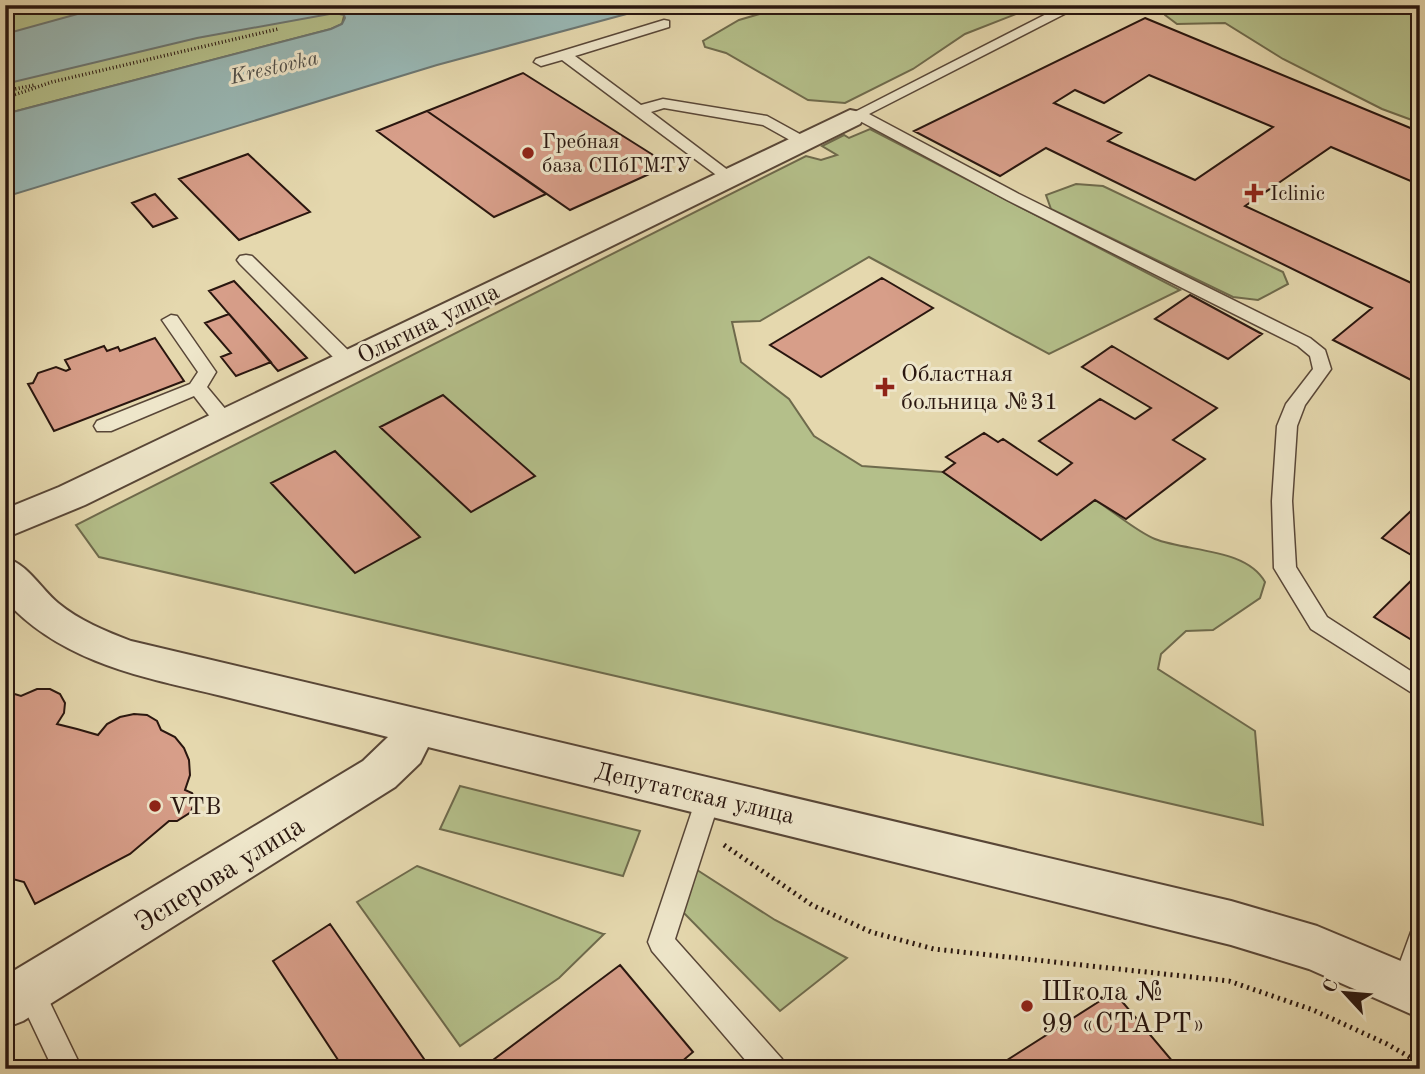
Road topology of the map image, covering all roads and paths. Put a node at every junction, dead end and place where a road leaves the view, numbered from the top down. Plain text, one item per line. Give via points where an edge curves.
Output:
1 (43, 5) edge
2 (1075, 5) edge
3 (5, 15) edge
4 (664, 24) dead end
5 (278, 29) dead end
6 (564, 55) junction
7 (541, 62) dead end
8 (52, 82) junction
9 (5, 91) edge
10 (5, 98) edge
11 (639, 111) junction
12 (854, 116) junction
13 (802, 142) junction
14 (729, 177) junction
15 (246, 260) dead end
16 (170, 320) dead end
17 (349, 362) junction
18 (197, 388) junction
19 (225, 422) junction
20 (104, 426) dead end
21 (5, 524) edge
22 (5, 572) edge
23 (1420, 689) edge
24 (417, 727) junction
25 (703, 812) junction
26 (1415, 974) edge
27 (17, 997) edge
28 (1420, 1063) edge
29 (68, 1069) edge
30 (772, 1069) edge

1 - 3 path
2 - 12 lane
4 - 6 lane
5 - 8 path
6 - 7 lane
6 - 11 lane
8 - 9 path
8 - 10 path
11 - 13 lane via 663,103 767,121
11 - 14 lane
12 - 13 street, Ольгина улица
12 - 23 lane via 1304,342 1319,354 1322,369 1296,404 1287,426 1282,501 1285,568 1319,623
13 - 14 street, Ольгина улица
14 - 17 street, Ольгина улица
15 - 17 lane
16 - 18 lane via 207,372
17 - 19 street, Ольгина улица
18 - 19 lane
18 - 20 lane
19 - 21 street, Ольгина улица
22 - 24 street, Депутатская улица via 42,615 79,639 125,656
24 - 25 street, Депутатская улица
24 - 27 street, Эсперова улица via 404,750 379,774
25 - 26 street, Депутатская улица via 1231,923
25 - 28 path via 813,905 871,932 933,949 1229,981 1313,1010
25 - 30 lane via 661,942
27 - 29 lane

